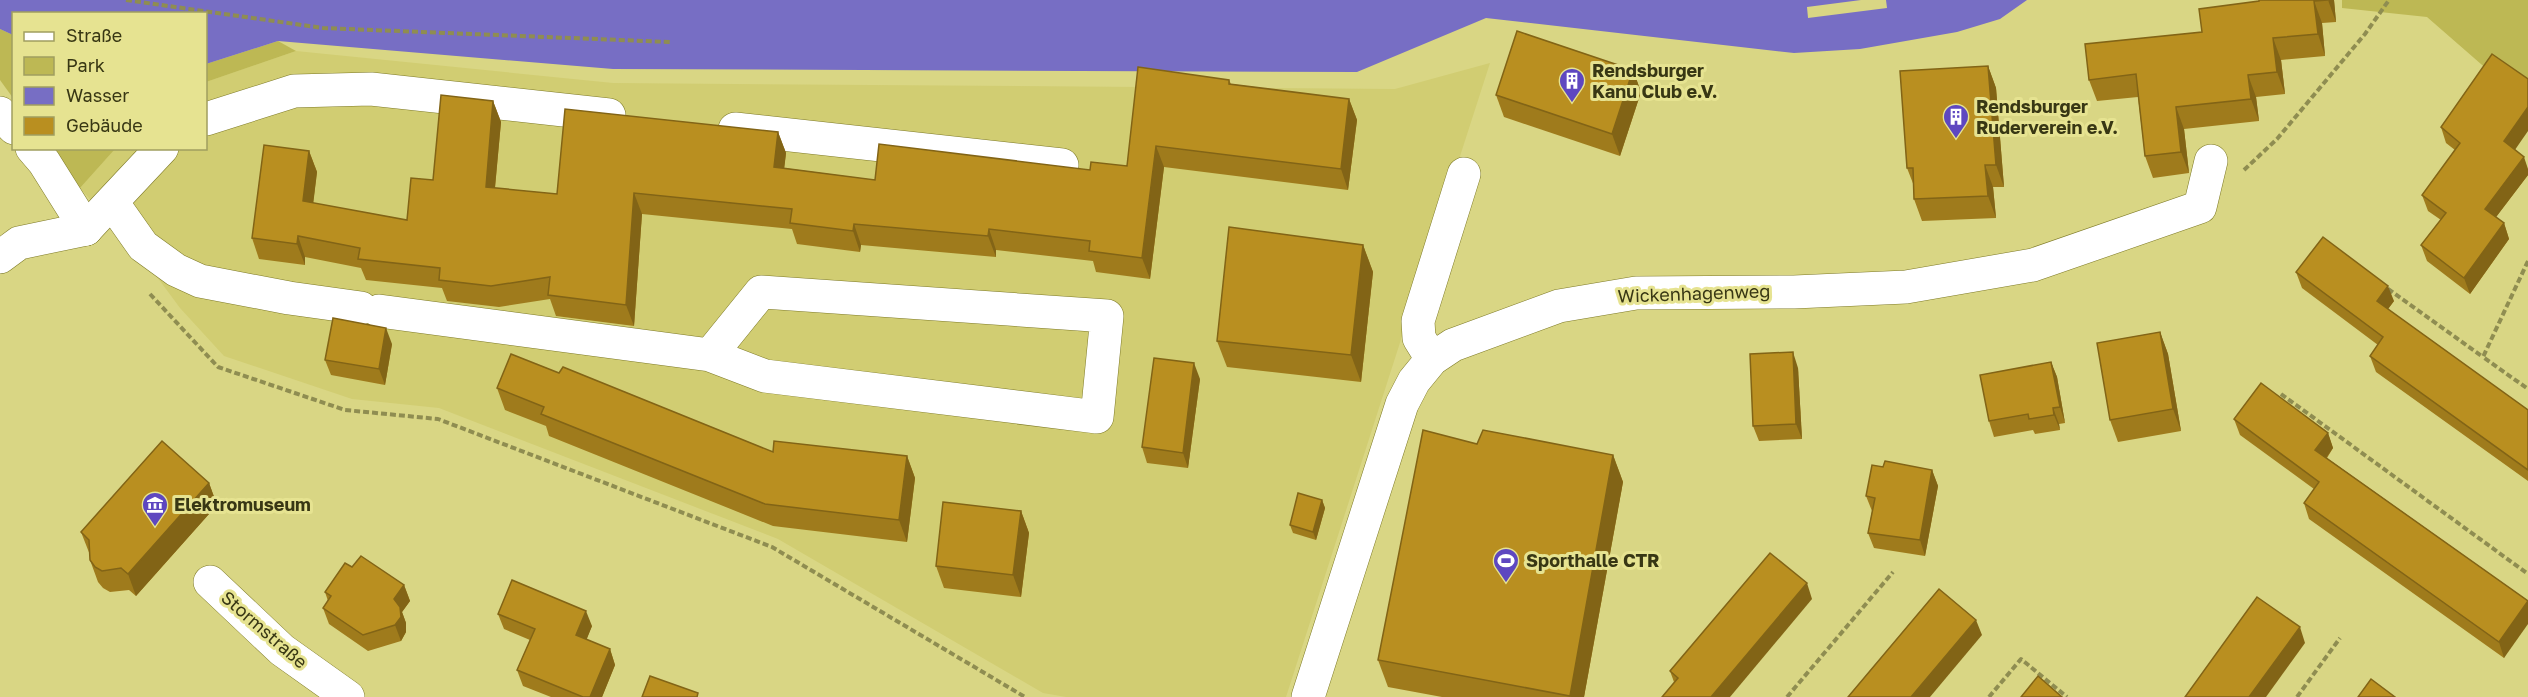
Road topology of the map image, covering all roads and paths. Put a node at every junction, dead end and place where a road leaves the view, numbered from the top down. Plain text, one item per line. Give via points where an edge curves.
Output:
1 (126, 0) edge
2 (2389, 0) edge
3 (670, 42) dead end
4 (0, 113) edge
5 (633, 118) edge
6 (207, 119) edge
7 (12, 126) edge
8 (705, 126) edge
9 (34, 150) edge
10 (160, 150) edge
11 (2211, 161) dead end
12 (1062, 165) edge
13 (1464, 174) dead end
14 (112, 202) junction
15 (2200, 207) junction
16 (86, 229) junction
17 (0, 257) edge
18 (2528, 261) edge
19 (2383, 285) edge
20 (145, 290) dead end
21 (710, 355) junction
22 (2483, 357) junction
23 (1432, 359) junction
24 (2528, 389) edge
25 (2282, 394) dead end
26 (1893, 572) dead end
27 (2528, 574) edge
28 (210, 582) dead end
29 (2340, 638) dead end
30 (348, 697) edge
31 (1025, 697) edge
32 (1308, 697) edge
33 (1787, 697) edge
34 (1989, 697) edge
35 (2067, 697) edge
36 (2297, 697) edge

1 - 3 path via 323,28
2 - 15 path via 2277,139
4 - 7 street
5 - 6 street via 371,89 294,91
8 - 12 street
9 - 16 street
10 - 14 street
11 - 15 street
13 - 23 street via 1418,321 1419,338
14 - 16 street
14 - 21 street via 143,246 176,270 200,281 370,310
15 - 23 street, Wickenhagenweg via 2032,266 1906,287 1636,293 1559,306 1453,345
16 - 17 street via 19,243
18 - 22 path
19 - 22 path
20 - 31 path via 218,367 345,410 438,418 772,547
21 - 21 street via 761,292 1107,316 1097,417 765,376
22 - 24 path
23 - 32 street, Wickenhagenweg via 1402,404
25 - 27 path
26 - 33 path
28 - 30 street, Stormstraße via 282,650
29 - 36 path
34 - 35 path via 2021,659

